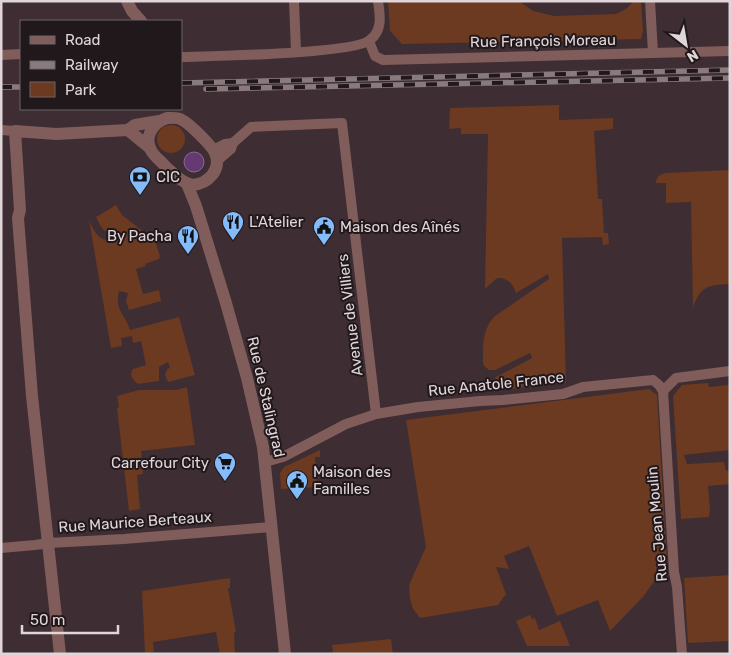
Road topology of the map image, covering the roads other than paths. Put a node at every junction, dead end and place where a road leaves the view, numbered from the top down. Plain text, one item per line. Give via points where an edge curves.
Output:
1 (294, 1) edge
2 (378, 1) edge
3 (650, 1) edge
4 (130, 11) edge
5 (139, 20) edge
6 (369, 41) junction
7 (730, 51) edge
8 (296, 52) junction
9 (653, 53) junction
10 (20, 54) edge
11 (1, 55) edge
12 (182, 58) edge
13 (176, 114) edge
14 (161, 117) edge
15 (1, 130) edge
16 (128, 130) junction
17 (15, 131) junction
18 (150, 148) junction
19 (215, 156) junction
20 (187, 184) junction
21 (730, 371) edge
22 (663, 391) junction
23 (376, 414) junction
24 (265, 462) junction
25 (271, 527) junction
26 (49, 542) junction
27 (1, 548) edge
28 (60, 654) edge
29 (284, 654) edge
30 (682, 654) edge

1 - 8 street
2 - 6 street via 378,31
3 - 9 street
4 - 5 street
6 - 8 street via 351,47
6 - 9 street, Rue François Moreau via 375,56 383,60
7 - 9 street, Rue François Moreau
8 - 12 street
10 - 11 street
13 - 14 street
13 - 19 street
14 - 16 street
14 - 18 street via 151,129
15 - 17 street
16 - 17 street via 56,134
16 - 18 street
17 - 26 street via 18,218 32,396
18 - 20 street via 154,156
19 - 20 street via 214,173 208,180 196,185
19 - 23 street, Avenue de Villiers via 231,149 233,143 251,128 342,124
20 - 24 street, Rue de Stalingrad via 240,354
21 - 22 street via 676,378
22 - 23 street, Rue Anatole France via 653,380 584,387 563,394
22 - 30 street, Rue Jean Moulin
23 - 24 street, Rue Anatole France via 346,424 283,457
24 - 25 street, Rue de Stalingrad
25 - 26 street, Rue Maurice Berteaux
25 - 29 street, Rue de Stalingrad
26 - 27 street, Rue Maurice Berteaux
26 - 28 street

